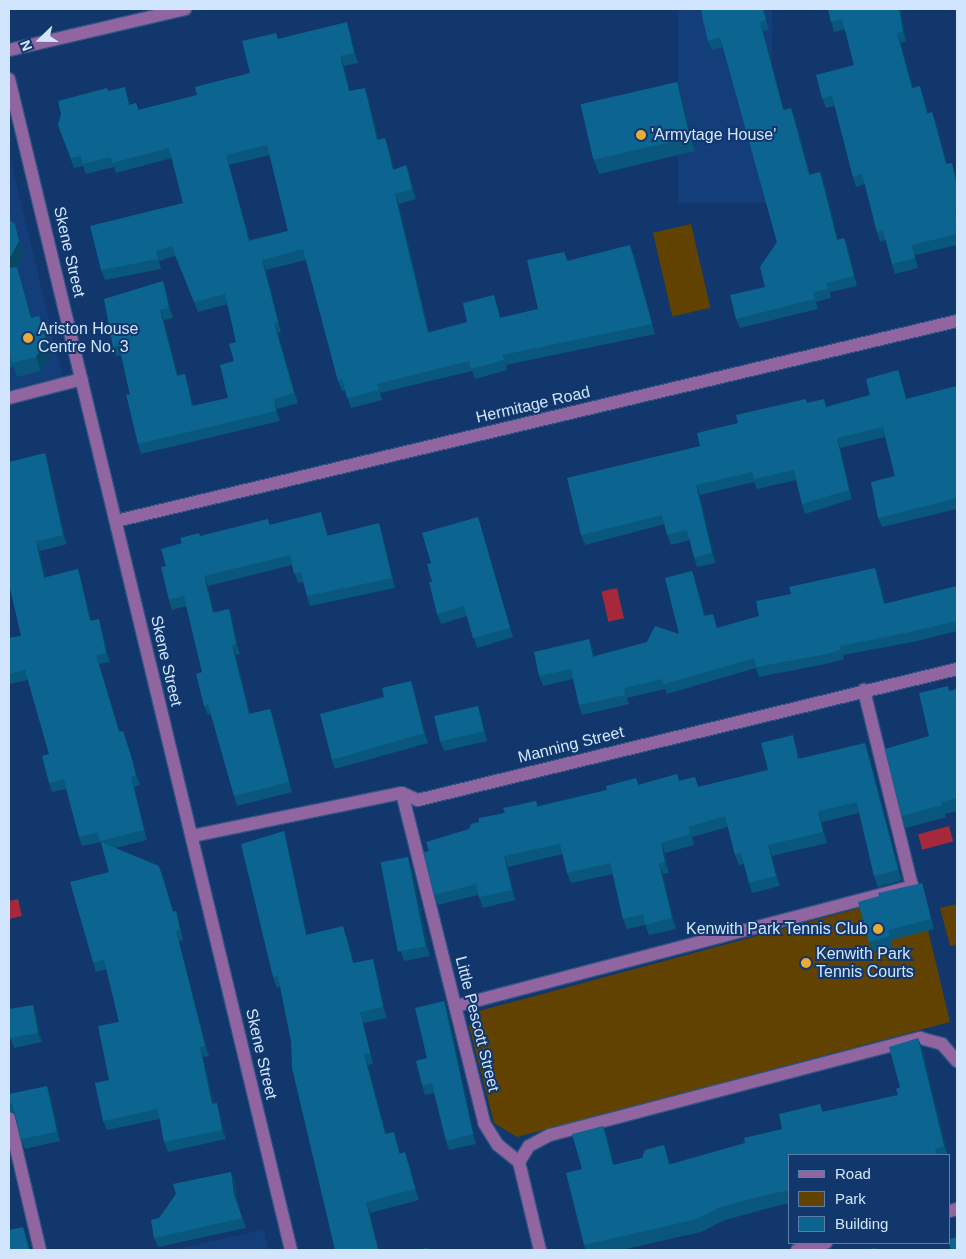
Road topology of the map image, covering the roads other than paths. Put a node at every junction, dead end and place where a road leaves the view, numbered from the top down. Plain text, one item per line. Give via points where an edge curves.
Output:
1 (185, 9) edge
2 (9, 50) edge
3 (9, 79) edge
4 (957, 321) edge
5 (82, 379) junction
6 (9, 398) edge
7 (116, 521) junction
8 (957, 669) edge
9 (864, 690) junction
10 (402, 793) junction
11 (192, 836) junction
12 (456, 1006) junction
13 (957, 1061) edge
14 (9, 1118) edge
15 (519, 1162) junction
16 (822, 1244) edge
17 (40, 1250) edge
18 (291, 1250) edge
19 (540, 1250) edge
20 (797, 1250) edge

1 - 2 street
3 - 5 street, Skene Street
4 - 7 street, Hermitage Road
5 - 6 street
5 - 7 street, Skene Street
7 - 11 street, Skene Street
8 - 9 street, Manning Street
9 - 10 street, Manning Street via 418,800
9 - 12 street via 912,886
10 - 11 street, Manning Street
10 - 12 street, Little Pescott Street
11 - 18 street, Skene Street
12 - 15 street, Little Pescott Street via 484,1123 498,1145
13 - 15 street via 942,1044 920,1038 550,1135 529,1146
14 - 17 street
15 - 19 street
16 - 20 street

